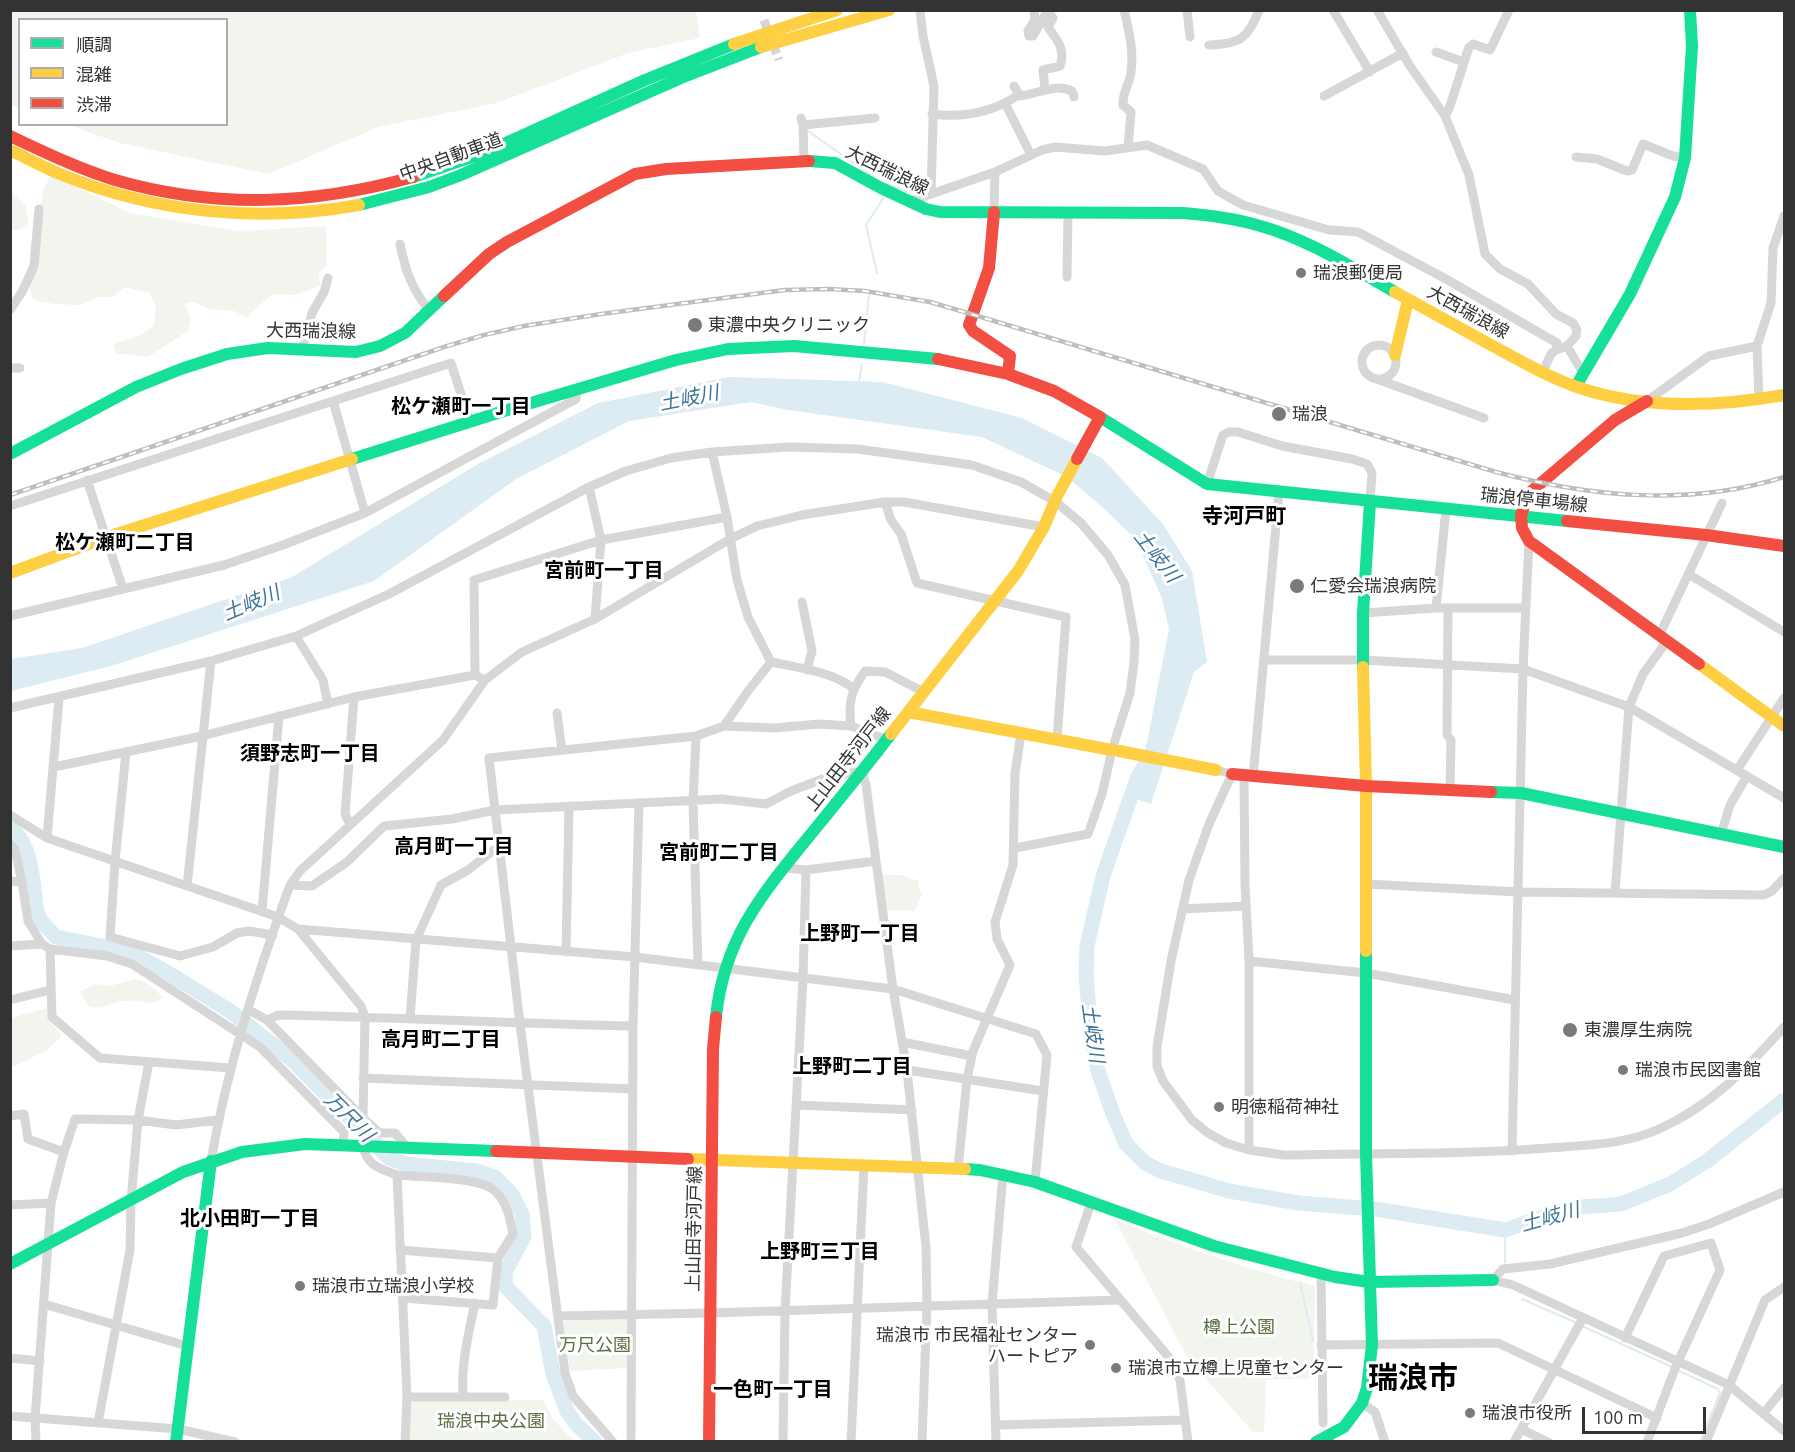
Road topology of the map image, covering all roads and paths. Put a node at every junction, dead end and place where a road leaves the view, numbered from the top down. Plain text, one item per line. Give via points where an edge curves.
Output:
1 (837, 10) edge
2 (889, 10) edge
3 (1034, 10) edge
4 (1124, 10) edge
5 (1187, 10) edge
6 (1259, 10) edge
7 (1334, 10) edge
8 (1377, 10) edge
9 (1509, 10) edge
10 (1690, 10) edge
11 (920, 11) edge
12 (1190, 37) dead end
13 (1209, 45) dead end
14 (1436, 52) dead end
15 (1404, 53) junction
16 (1464, 62) junction
17 (1370, 72) junction
18 (1014, 86) dead end
19 (1044, 89) junction
20 (1017, 96) junction
21 (1324, 96) dead end
22 (1074, 97) dead end
23 (1007, 103) junction
24 (932, 114) junction
25 (1445, 116) junction
26 (875, 118) dead end
27 (10, 136) edge
28 (1128, 148) junction
29 (10, 150) edge
30 (1031, 155) junction
31 (1576, 157) dead end
32 (1685, 158) junction
33 (804, 162) junction
34 (995, 172) junction
35 (931, 194) junction
36 (911, 201) junction
37 (39, 209) dead end
38 (994, 212) junction
39 (1068, 212) junction
40 (1785, 216) edge
41 (1287, 217) junction
42 (1284, 234) junction
43 (400, 244) dead end
44 (1067, 277) dead end
45 (328, 278) dead end
46 (1408, 300) junction
47 (10, 310) edge
48 (429, 310) junction
49 (1758, 345) junction
50 (1567, 346) junction
51 (302, 350) junction
52 (1556, 350) junction
53 (1395, 355) junction
54 (1542, 373) junction
55 (1583, 373) junction
56 (1008, 374) junction
57 (1374, 378) junction
58 (1576, 386) junction
59 (577, 389) junction
60 (1785, 395) edge
61 (333, 400) junction
62 (1759, 400) junction
63 (1647, 401) junction
64 (1100, 417) junction
65 (1484, 418) dead end
66 (470, 422) junction
67 (712, 452) junction
68 (10, 454) edge
69 (349, 460) junction
70 (87, 480) junction
71 (1207, 484) junction
72 (589, 487) junction
73 (1279, 493) junction
74 (1056, 500) junction
75 (885, 502) junction
76 (1370, 502) junction
77 (1722, 503) dead end
78 (10, 506) edge
79 (1446, 509) junction
80 (365, 513) junction
81 (1521, 516) junction
82 (727, 517) junction
83 (1044, 527) junction
84 (1706, 535) junction
85 (107, 537) junction
86 (730, 539) junction
87 (601, 540) junction
88 (1529, 541) junction
89 (1785, 546) edge
90 (10, 573) edge
91 (1689, 575) junction
92 (123, 589) junction
93 (802, 602) dead end
94 (994, 602) junction
95 (1436, 608) junction
96 (1448, 608) junction
97 (1526, 608) junction
98 (1363, 613) junction
99 (10, 616) edge
100 (595, 619) junction
101 (1785, 632) edge
102 (296, 636) junction
103 (1663, 639) junction
104 (1264, 660) junction
105 (1363, 660) junction
106 (210, 661) junction
107 (771, 662) junction
108 (1447, 664) junction
109 (807, 669) junction
110 (1523, 669) junction
111 (475, 675) junction
112 (485, 680) junction
113 (854, 688) junction
114 (924, 692) junction
115 (354, 697) junction
116 (59, 698) junction
117 (1785, 698) edge
118 (328, 704) junction
119 (1629, 707) junction
120 (10, 708) edge
121 (908, 712) junction
122 (557, 713) dead end
123 (279, 716) junction
124 (1772, 717) junction
125 (724, 726) junction
126 (851, 726) junction
127 (1785, 726) edge
128 (1021, 733) junction
129 (202, 736) junction
130 (696, 736) junction
131 (887, 740) junction
132 (1057, 740) junction
133 (562, 750) junction
134 (1116, 750) junction
135 (126, 752) junction
136 (54, 767) junction
137 (1216, 770) joint
138 (1737, 770) junction
139 (862, 771) junction
140 (1243, 776) junction
141 (1747, 776) junction
142 (1366, 786) junction
143 (1450, 790) junction
144 (1521, 793) junction
145 (1785, 798) edge
146 (693, 802) junction
147 (639, 803) junction
148 (569, 806) junction
149 (495, 810) junction
150 (1620, 814) junction
151 (10, 815) edge
152 (350, 825) junction
153 (1721, 834) junction
154 (47, 838) junction
155 (10, 844) edge
156 (499, 846) junction
157 (1785, 847) edge
158 (1015, 848) junction
159 (876, 861) junction
160 (115, 862) junction
161 (785, 868) junction
162 (806, 870) junction
163 (1785, 878) edge
164 (10, 881) edge
165 (22, 882) junction
166 (1366, 884) junction
167 (290, 885) junction
168 (187, 886) junction
169 (1519, 892) junction
170 (1615, 893) junction
171 (1246, 906) junction
172 (1182, 909) junction
173 (262, 911) junction
174 (278, 917) junction
175 (298, 929) junction
176 (273, 935) junction
177 (416, 940) junction
178 (10, 946) edge
179 (46, 946) junction
180 (511, 947) junction
181 (566, 952) junction
182 (634, 957) junction
183 (1249, 961) junction
184 (698, 965) junction
185 (725, 969) junction
186 (1366, 973) junction
187 (803, 978) junction
188 (893, 989) junction
189 (50, 990) junction
190 (10, 1000) edge
191 (1515, 1000) junction
192 (249, 1010) junction
193 (365, 1017) junction
194 (986, 1018) junction
195 (410, 1019) junction
196 (267, 1020) junction
197 (520, 1024) junction
198 (633, 1026) junction
199 (1785, 1027) edge
200 (241, 1034) junction
201 (902, 1042) junction
202 (972, 1056) junction
203 (149, 1062) junction
204 (230, 1068) junction
205 (907, 1070) junction
206 (363, 1078) junction
207 (968, 1079) junction
208 (528, 1085) junction
209 (632, 1089) junction
210 (1043, 1091) junction
211 (796, 1105) junction
212 (912, 1110) junction
213 (10, 1116) edge
214 (363, 1118) junction
215 (138, 1120) junction
216 (218, 1120) junction
217 (343, 1145) junction
218 (363, 1146) junction
219 (407, 1147) junction
220 (1249, 1150) junction
221 (1512, 1151) junction
222 (64, 1152) junction
223 (536, 1153) junction
224 (1366, 1154) junction
225 (632, 1157) junction
226 (712, 1160) junction
227 (211, 1161) junction
228 (794, 1162) junction
229 (864, 1165) junction
230 (919, 1168) junction
231 (958, 1169) junction
232 (1003, 1173) junction
233 (397, 1175) junction
234 (1035, 1182) junction
235 (1785, 1192) edge
236 (131, 1201) junction
237 (51, 1203) junction
238 (1091, 1203) junction
239 (10, 1204) edge
240 (48, 1245) junction
241 (400, 1250) junction
242 (498, 1258) junction
243 (10, 1264) edge
244 (1322, 1274) junction
245 (1493, 1280) junction
246 (1369, 1282) junction
247 (1785, 1287) edge
248 (403, 1298) junction
249 (1120, 1300) junction
250 (475, 1303) junction
251 (44, 1304) junction
252 (992, 1304) junction
253 (927, 1306) junction
254 (858, 1309) junction
255 (785, 1311) junction
256 (711, 1313) junction
257 (631, 1315) junction
258 (558, 1316) junction
259 (1581, 1322) junction
260 (115, 1325) junction
261 (1625, 1338) junction
262 (1321, 1345) junction
263 (1372, 1345) junction
264 (187, 1346) junction
265 (10, 1358) edge
266 (40, 1361) junction
267 (1676, 1367) junction
268 (1554, 1370) junction
269 (1730, 1385) junction
270 (1785, 1388) edge
271 (407, 1397) junction
272 (463, 1397) junction
273 (505, 1397) dead end
274 (1362, 1403) junction
275 (1763, 1414) junction
276 (10, 1416) edge
277 (1657, 1418) junction
278 (35, 1419) junction
279 (1185, 1420) junction
280 (98, 1423) junction
281 (1323, 1423) dead end
282 (996, 1425) junction
283 (1521, 1429) junction
284 (1785, 1431) edge
285 (177, 1435) edge
286 (36, 1442) edge
287 (235, 1442) edge
288 (405, 1442) edge
289 (613, 1442) edge
290 (631, 1442) edge
291 (709, 1442) edge
292 (783, 1442) edge
293 (851, 1442) edge
294 (922, 1442) edge
295 (996, 1442) edge
296 (1188, 1442) edge
297 (1316, 1442) edge
298 (1385, 1442) edge
299 (1514, 1442) edge
300 (1548, 1442) edge
301 (1647, 1442) edge
302 (1706, 1442) edge

1 - 27 main road, 中央自動車道 via 780,27 644,80 468,159 398,182 338,195 291,201 202,200 96,174
2 - 29 main road, 中央自動車道 via 726,59 528,148 427,188 333,209 235,215 154,205 91,187
3 - 19 street via 1029,36 1036,34 1045,15 1050,14 1053,18 1048,27 1059,41 1062,54 1060,66 1043,70
4 - 28 street via 1132,59 1123,96 1123,105 1131,112
5 - 12 street
6 - 13 street via 1253,26 1237,42
7 - 17 street
8 - 15 street
9 - 16 street via 1490,50 1473,44
10 - 32 main road via 1692,46
11 - 24 street via 933,78
14 - 16 street
15 - 17 street
15 - 25 street
16 - 25 street
17 - 21 street
18 - 20 street
19 - 20 street
19 - 22 street via 1070,89
20 - 23 street
23 - 24 street via 979,114
23 - 30 street
24 - 35 street
25 - 50 street via 1469,175 1485,254 1527,284 1556,314 1573,323 1576,336
26 - 33 street via 802,121
28 - 30 street via 1105,151 1054,147
28 - 41 street via 1147,145 1194,165 1203,170 1218,191 1242,205
30 - 34 street
31 - 32 street via 1597,159 1627,171 1632,170 1643,144
32 - 55 main road via 1675,197 1660,232 1610,331
33 - 36 main road, 大西瑞浪線 via 836,164
33 - 48 main road, 大西瑞浪線 via 634,174 507,242
34 - 35 street
34 - 38 street
35 - 36 street
36 - 38 main road, 大西瑞浪線 via 940,212
37 - 47 street via 34,266
38 - 39 main road, 大西瑞浪線
38 - 56 main road via 992,253 969,325 1010,356
39 - 42 main road, 大西瑞浪線 via 1208,215
39 - 44 street
40 - 49 street via 1773,248 1771,303
41 - 42 street
41 - 52 street via 1329,230 1358,232 1557,343
42 - 46 main road, 大西瑞浪線 via 1340,260
43 - 48 street via 410,282
45 - 51 street
46 - 53 main road
46 - 54 main road, 大西瑞浪線
48 - 51 main road, 大西瑞浪線 via 405,333 381,345 356,352
49 - 62 street
49 - 63 street via 1709,356
50 - 52 street
50 - 55 street
51 - 68 main road, 大西瑞浪線 via 247,350 181,369 136,387
52 - 54 street
53 - 57 street via 1394,371 1385,378
53 - 57 street via 1381,345 1366,351 1362,367
54 - 58 main road, 大西瑞浪線
55 - 58 main road
56 - 59 main road via 949,360 794,346 762,347 728,349 676,360
56 - 64 main road via 1054,391
57 - 65 street
58 - 63 main road, 大西瑞浪線
59 - 66 main road
59 - 80 street via 576,399
60 - 62 main road, 大西瑞浪線
61 - 66 street via 451,363
61 - 69 street
61 - 70 street
62 - 63 main road, 大西瑞浪線 via 1694,405
63 - 81 main road via 1615,420 1527,495
64 - 71 main road
64 - 74 main road, 上山田寺河戸線
66 - 69 main road
67 - 72 street via 671,458
67 - 74 street via 789,447 858,449 972,465 1021,482
67 - 82 street
69 - 80 street
69 - 85 main road
70 - 78 street
70 - 85 street
71 - 73 main road, 瑞浪停車場線
71 - 76 street via 1223,435 1238,432 1367,464 1372,473
72 - 87 street
72 - 102 street via 389,594
73 - 76 main road, 瑞浪停車場線
73 - 104 street
74 - 83 main road, 上山田寺河戸線
74 - 134 street via 1108,555 1125,585 1135,640 1134,662
75 - 83 street
75 - 86 street via 802,515 757,526
75 - 94 street via 901,534 917,583
76 - 79 main road, 瑞浪停車場線
76 - 98 main road
77 - 84 street
79 - 81 main road, 瑞浪停車場線
79 - 95 street
80 - 92 street via 224,565
81 - 84 main road, 瑞浪停車場線
81 - 88 main road
82 - 86 street
82 - 87 street
83 - 94 main road, 上山田寺河戸線
84 - 89 main road, 瑞浪停車場線
84 - 91 street
85 - 90 main road
85 - 92 street
86 - 100 street
86 - 107 street via 748,617
87 - 100 street
87 - 111 street via 474,580
88 - 97 street
88 - 103 main road
91 - 101 street
91 - 103 street
92 - 99 street
93 - 109 street via 812,651
94 - 114 main road, 上山田寺河戸線
94 - 132 street via 1066,617
95 - 96 street
95 - 98 street
96 - 97 street
96 - 108 street
97 - 110 street
98 - 105 main road
100 - 112 street via 522,652
102 - 106 street
102 - 118 street via 323,680
103 - 119 street
103 - 124 main road
104 - 105 street
104 - 140 street
105 - 108 street
105 - 142 main road
106 - 116 street
106 - 129 street
107 - 109 street
107 - 125 street
108 - 110 street
108 - 143 street
109 - 113 street
110 - 119 street
110 - 144 street
111 - 112 street
111 - 115 street
112 - 152 street via 443,740
113 - 114 street via 865,672 885,672
113 - 126 street
114 - 121 main road, 上山田寺河戸線
115 - 118 street
115 - 152 street via 345,814
116 - 120 street
116 - 136 street
117 - 124 street
118 - 123 street
119 - 138 street
119 - 150 street
121 - 128 main road
121 - 131 main road, 上山田寺河戸線
122 - 133 street
123 - 129 street
123 - 173 street
124 - 127 main road
124 - 138 street
125 - 126 street
125 - 130 street
126 - 131 street
128 - 132 main road
128 - 158 street via 1015,774
129 - 135 street
129 - 168 street
130 - 133 street
130 - 146 street
131 - 139 main road, 上山田寺河戸線
132 - 134 main road
133 - 149 street via 489,758
134 - 137 main road
134 - 158 street via 1088,834
135 - 136 street
135 - 160 street
136 - 154 street
137 - 140 street
138 - 141 street
139 - 146 street via 825,778 766,804 722,799
139 - 159 street
139 - 161 main road, 上山田寺河戸線
140 - 142 main road
140 - 171 street
140 - 172 street via 1209,824
141 - 145 street
141 - 153 street via 1730,805
142 - 143 main road
142 - 166 main road
143 - 144 main road
144 - 150 main road
144 - 169 street
146 - 147 street
146 - 184 street
147 - 148 street
147 - 182 street
148 - 149 street
148 - 181 street
149 - 156 street
149 - 167 street via 384,826 347,862 312,886
150 - 153 main road
150 - 170 street
151 - 154 street
152 - 167 street
153 - 157 main road
154 - 160 street
155 - 165 street
156 - 177 street via 441,885
156 - 180 street
158 - 194 street via 995,922 997,939 1010,965
159 - 162 street
159 - 188 street
160 - 168 street
160 - 176 street via 110,937 180,957 213,948 237,933
161 - 162 street
161 - 185 main road, 上山田寺河戸線 via 747,919
162 - 187 street
163 - 170 street via 1764,896
164 - 165 street
165 - 179 street via 28,921
166 - 169 street
166 - 186 main road
167 - 174 street
168 - 173 street
169 - 170 street
169 - 191 street
171 - 172 street
171 - 183 street
172 - 220 street via 1157,1047 1158,1066 1163,1081 1192,1120 1226,1143
173 - 174 street
174 - 175 street
174 - 176 street
175 - 177 street
175 - 193 street via 361,1006
176 - 192 street
177 - 180 street
177 - 195 street
178 - 179 street
179 - 189 street
179 - 200 street via 132,964
180 - 181 street
180 - 197 street
181 - 182 street
182 - 184 street
182 - 198 street
183 - 186 street
183 - 220 street
184 - 185 street
185 - 187 street
185 - 226 main road, 上山田寺河戸線 via 716,1008 713,1049
186 - 191 street
186 - 224 main road
187 - 188 street
187 - 211 street
188 - 194 street
188 - 201 street
189 - 190 street
189 - 203 street via 52,1017 100,1058
191 - 221 street
192 - 196 street
192 - 200 street
193 - 195 street
193 - 196 street via 278,1015
193 - 206 street
194 - 202 street
194 - 210 street via 1036,1034 1047,1055
195 - 197 street
196 - 214 street
197 - 198 street
197 - 208 street
198 - 209 street
199 - 221 street via 1737,1077 1690,1112 1659,1129 1626,1141
200 - 204 street
200 - 217 street via 260,1047 344,1132
201 - 202 street
201 - 205 street
202 - 207 street
203 - 204 street
203 - 215 street
204 - 216 street
205 - 207 street
205 - 212 street
206 - 208 street
206 - 214 street
207 - 210 street
207 - 231 street
208 - 209 street
208 - 223 street
209 - 225 street
210 - 234 street
211 - 212 street
211 - 228 street
212 - 230 street
213 - 222 street via 24,1114 28,1139
214 - 219 street via 380,1133 395,1133
215 - 216 street via 176,1125
215 - 222 street via 75,1119
215 - 236 street
216 - 227 street
217 - 218 main road
217 - 227 main road via 271,1146
218 - 219 main road
218 - 233 street via 365,1157 376,1167
219 - 223 main road
220 - 224 street via 1284,1155
221 - 224 street
222 - 237 street
223 - 225 main road
223 - 258 street
224 - 246 main road
225 - 226 main road
225 - 257 street
226 - 228 main road
226 - 256 main road, 上山田寺河戸線
227 - 236 main road
227 - 264 main road
228 - 229 main road
228 - 255 street
229 - 230 main road
229 - 254 street
230 - 231 main road
230 - 253 street
231 - 232 main road
232 - 234 main road
232 - 252 street
233 - 241 street
233 - 242 street via 490,1187 502,1199 513,1234
234 - 238 main road
235 - 245 street via 1682,1233 1550,1264 1503,1269
236 - 240 main road
236 - 260 street via 130,1250
237 - 239 street
237 - 240 street
238 - 244 main road via 1214,1246
238 - 249 street via 1076,1247
240 - 243 main road
240 - 251 street
241 - 242 street
241 - 248 street
242 - 250 street via 493,1305
244 - 246 main road
244 - 262 street
245 - 246 main road
245 - 259 street via 1513,1285
246 - 263 main road
247 - 269 street via 1764,1300
248 - 250 street
248 - 271 street
249 - 252 street
249 - 279 street via 1172,1361 1180,1380
250 - 272 street via 463,1363
251 - 260 street
251 - 266 street
252 - 253 street
252 - 282 street
253 - 254 street
253 - 294 street
254 - 255 street
254 - 293 street
255 - 256 street
255 - 292 street
256 - 257 street
256 - 291 main road, 上山田寺河戸線
257 - 258 street
257 - 290 street
258 - 289 street via 565,1373 573,1396
259 - 261 street
259 - 268 street
260 - 264 street
260 - 280 street
261 - 267 street
261 - 267 street via 1664,1256 1711,1243 1720,1270
262 - 263 street
262 - 281 street
263 - 268 street via 1498,1343
263 - 274 main road
264 - 285 main road
265 - 266 street
266 - 278 street
267 - 269 street
267 - 277 street
268 - 277 street
268 - 283 street
269 - 275 street
269 - 302 street
270 - 275 street
271 - 272 street
271 - 288 street
272 - 273 street
274 - 297 main road via 1344,1426
274 - 298 street via 1375,1412
275 - 284 street
276 - 278 street
277 - 301 street
278 - 280 street
278 - 286 street
279 - 282 street
279 - 296 street
280 - 285 street
282 - 295 street
283 - 299 street
283 - 300 street
285 - 287 street

